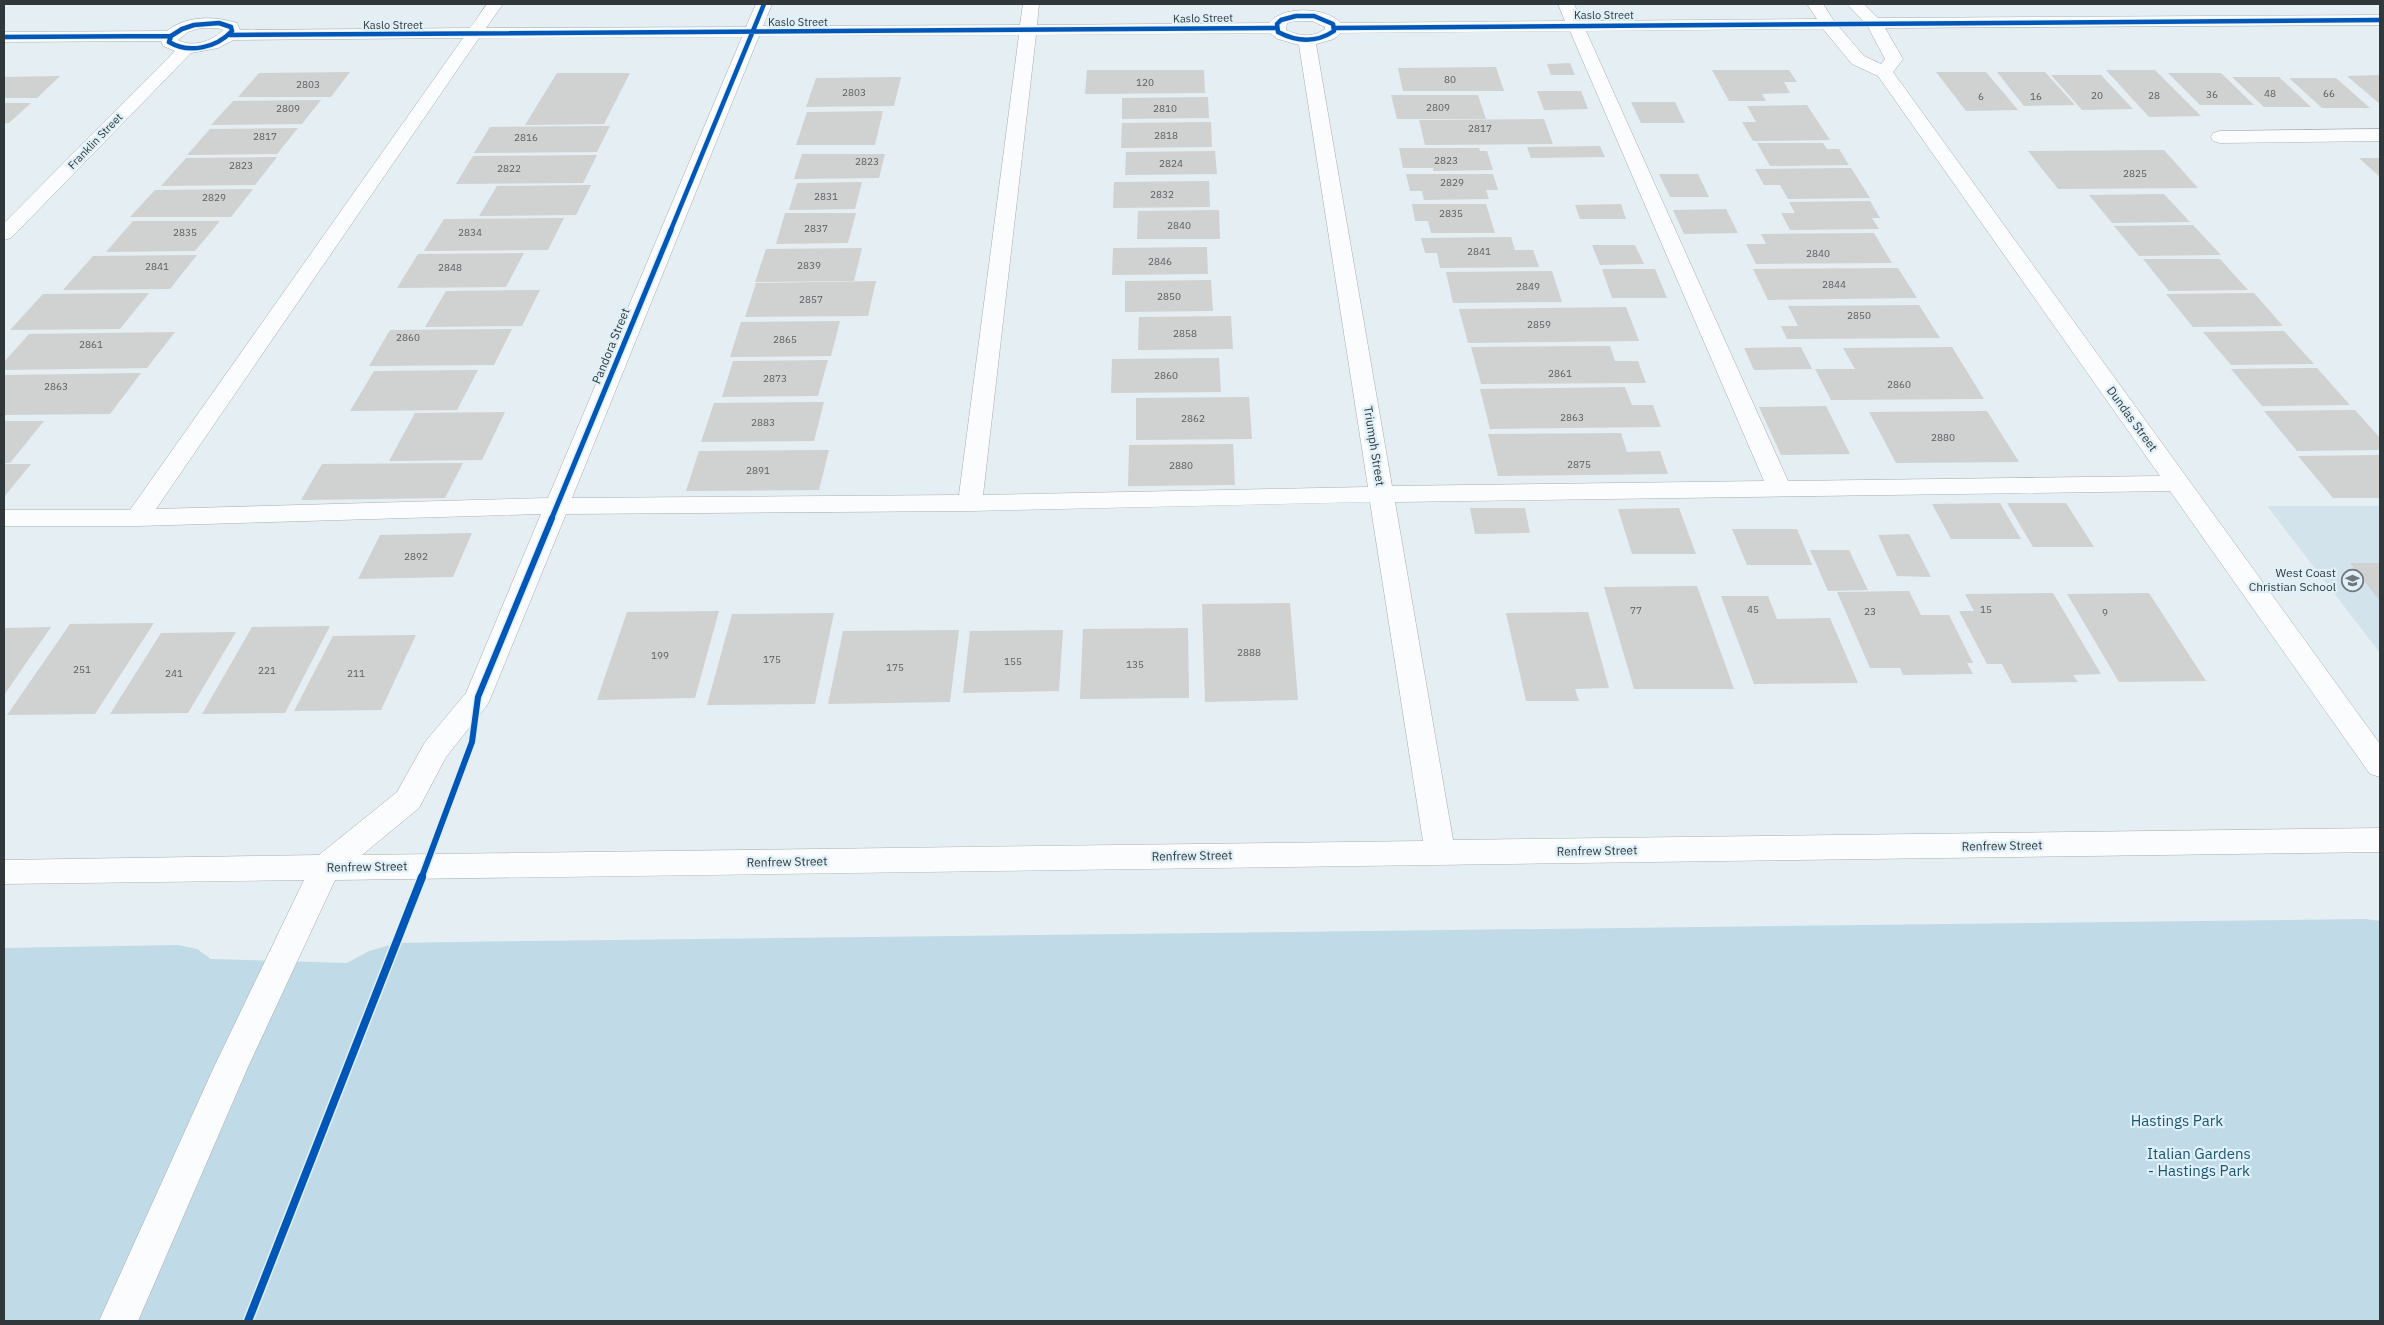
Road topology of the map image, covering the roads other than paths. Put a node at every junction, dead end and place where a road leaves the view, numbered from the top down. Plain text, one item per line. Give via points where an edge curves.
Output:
1 (495, 4) edge
2 (764, 4) edge
3 (1031, 4) edge
4 (1566, 4) edge
5 (1816, 4) edge
6 (1856, 4) edge
7 (2104, 4) edge
8 (2375, 4) edge
9 (2380, 8) edge
10 (223, 10) dead end
11 (1304, 10) edge
12 (2380, 20) edge
13 (2122, 22) junction
14 (211, 23) junction
15 (1874, 23) junction
16 (1828, 24) junction
17 (1575, 25) junction
18 (1277, 28) junction
19 (1334, 28) junction
20 (1028, 30) junction
21 (752, 32) junction
22 (230, 35) junction
23 (473, 35) junction
24 (171, 36) junction
25 (4, 37) edge
26 (1307, 40) junction
27 (187, 48) junction
28 (1884, 72) junction
29 (2380, 135) edge
30 (2220, 137) dead end
31 (4, 234) edge
32 (2178, 483) junction
33 (1779, 488) junction
34 (1382, 494) junction
35 (970, 503) junction
36 (558, 506) junction
37 (4, 518) edge
38 (138, 518) junction
39 (2380, 766) edge
40 (2380, 840) edge
41 (1440, 853) junction
42 (325, 868) junction
43 (4, 872) edge
44 (118, 1321) edge

1 - 23 street
2 - 21 street, Pandora Street
3 - 20 street
4 - 17 street
5 - 16 street, Dundas Street
6 - 15 street
7 - 13 street
8 - 9 street
10 - 14 street
11 - 18 street via 1281,20
11 - 19 street via 1328,20
12 - 13 street
13 - 15 street
14 - 22 street via 231,27
14 - 24 street via 191,26
15 - 28 street via 1894,59
16 - 17 street, Kaslo Street
16 - 28 street, Dundas Street via 1858,60
17 - 19 street, Kaslo Street
17 - 33 street
18 - 20 street, Kaslo Street
18 - 26 street via 1278,32 1290,38
19 - 26 street via 1334,32 1324,38
20 - 21 street, Kaslo Street
20 - 35 street
21 - 23 street, Kaslo Street
21 - 36 street, Pandora Street
22 - 23 street, Kaslo Street
22 - 27 street via 215,43
23 - 38 street
24 - 25 street
24 - 27 street via 168,39 172,45
26 - 34 street, Triumph Street
27 - 31 street, Franklin Street
28 - 32 street, Dundas Street
29 - 30 street
32 - 33 street
32 - 39 street, Dundas Street
33 - 34 street
34 - 35 street
34 - 41 street, Triumph Street
35 - 36 street
36 - 38 street
36 - 42 street, Pandora Street via 478,697 435,750 408,800
37 - 38 street
40 - 41 street, Renfrew Street
41 - 42 street, Renfrew Street
42 - 43 street, Renfrew Street
42 - 44 street via 231,1067

